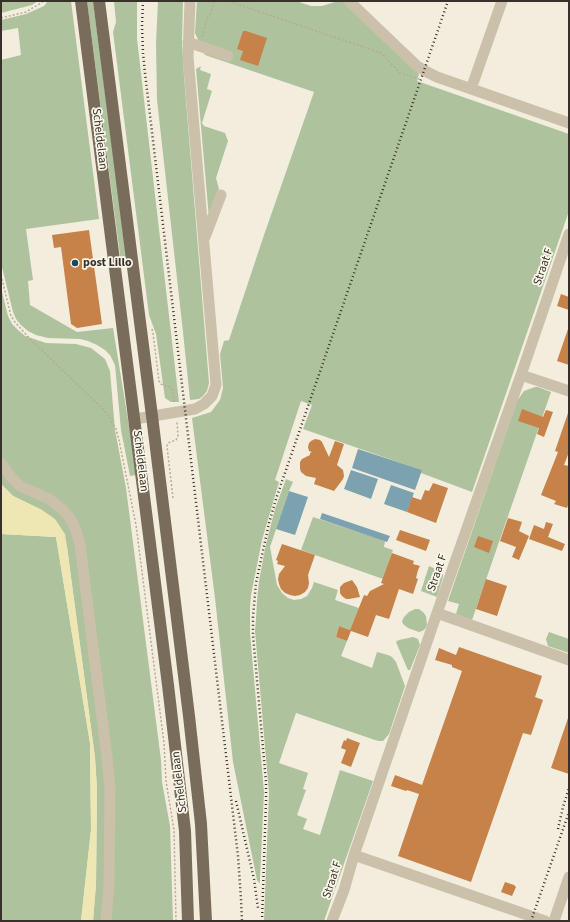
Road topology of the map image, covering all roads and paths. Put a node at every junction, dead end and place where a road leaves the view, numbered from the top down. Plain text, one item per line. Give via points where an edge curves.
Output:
1 (44, 1) edge
2 (81, 1) edge
3 (98, 1) edge
4 (190, 1) edge
5 (214, 1) edge
6 (228, 1) edge
7 (349, 1) edge
8 (502, 1) edge
9 (1, 18) edge
10 (188, 42) junction
11 (202, 47) junction
12 (228, 56) dead end
13 (421, 80) dead end
14 (471, 89) junction
15 (569, 123) edge
16 (221, 195) dead end
17 (569, 234) edge
18 (204, 241) junction
19 (1, 275) edge
20 (521, 375) junction
21 (569, 392) edge
22 (152, 416) junction
23 (135, 419) junction
24 (1, 463) edge
25 (437, 613) junction
26 (569, 660) edge
27 (354, 855) junction
28 (569, 877) edge
29 (106, 921) edge
30 (176, 921) edge
31 (188, 921) edge
32 (206, 921) edge
33 (332, 921) edge
34 (545, 921) edge
35 (554, 921) edge

1 - 9 path via 26,12
2 - 23 main road, Scheldelaan
3 - 22 main road, Scheldelaan
4 - 10 street
5 - 11 path via 211,13 206,18
6 - 13 path via 380,53 400,73
7 - 14 street via 422,69
8 - 14 street
10 - 11 street
10 - 18 street
11 - 12 street
14 - 15 street
16 - 18 street
17 - 20 street, Straat F
18 - 22 street via 216,384 212,396 195,409
19 - 30 path, Scheldelaan via 11,316 15,322 102,408 116,429 119,440 136,525 164,743 166,782 174,830
20 - 21 street
20 - 25 street, Straat F
22 - 23 street
22 - 32 main road, Scheldelaan via 201,824
23 - 31 main road, Scheldelaan via 185,831
24 - 29 street via 20,486 49,499 63,510 76,530 80,545 110,788
25 - 26 street
25 - 27 street, Straat F
27 - 33 street, Straat F
27 - 34 street
28 - 35 street

